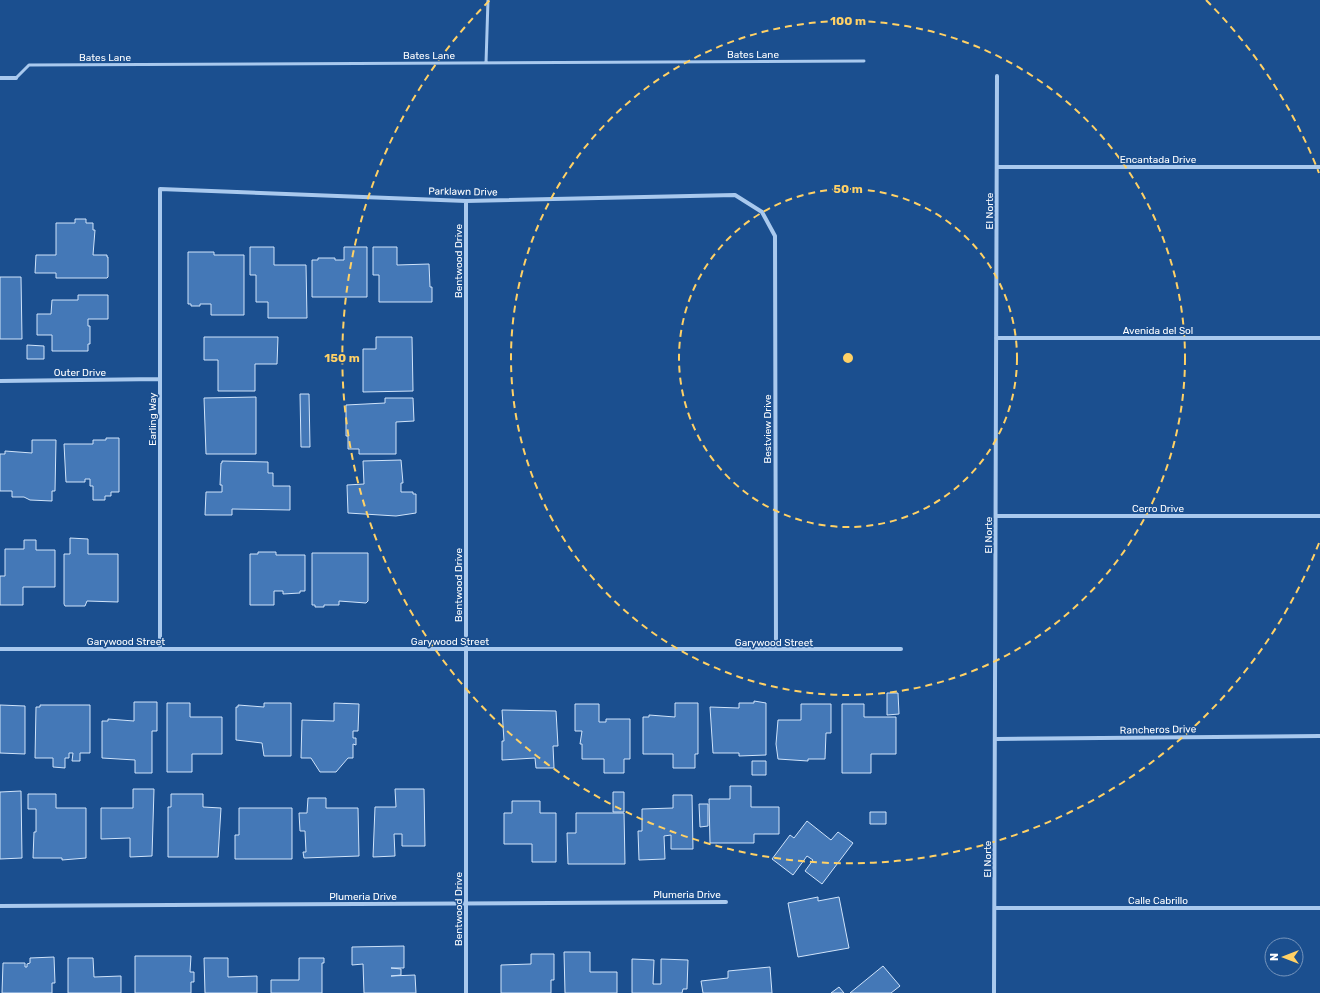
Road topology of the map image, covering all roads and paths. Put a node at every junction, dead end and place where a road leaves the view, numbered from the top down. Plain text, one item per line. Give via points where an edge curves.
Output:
1 (488, 0) edge
2 (864, 61) dead end
3 (486, 63) junction
4 (997, 76) dead end
5 (0, 78) edge
6 (16, 78) joint
7 (997, 167) junction
8 (1320, 167) edge
9 (160, 189) joint
10 (466, 200) junction
11 (762, 212) joint
12 (996, 338) junction
13 (1320, 338) edge
14 (160, 380) junction
15 (0, 381) edge
16 (996, 516) junction
17 (1320, 516) edge
18 (0, 649) edge
19 (160, 649) junction
20 (466, 649) junction
21 (776, 649) junction
22 (901, 649) dead end
23 (1320, 736) edge
24 (996, 739) junction
25 (726, 902) dead end
26 (466, 903) junction
27 (0, 906) edge
28 (995, 908) junction
29 (1320, 908) edge
30 (466, 993) edge
31 (994, 993) edge

1 - 3 lane
2 - 3 lane, Bates Lane
3 - 6 lane, Bates Lane via 29,65
4 - 7 street, El Norte
5 - 6 street, Bates Lane
7 - 8 street, Encantada Drive
7 - 12 street, El Norte
9 - 10 street, Parklawn Drive
9 - 14 street, Earling Way
10 - 11 street, Parklawn Drive via 735,195
10 - 20 street, Bentwood Drive
11 - 21 street, Bestview Drive via 775,236
12 - 13 street, Avenida del Sol
12 - 16 street, El Norte
14 - 15 street, Outer Drive
14 - 19 street, Earling Way
16 - 17 street, Cerro Drive
16 - 24 street, El Norte
18 - 19 street, Garywood Street
19 - 20 street, Garywood Street
20 - 21 street, Garywood Street
20 - 26 street, Bentwood Drive
21 - 22 street, Garywood Street
23 - 24 street, Rancheros Drive
24 - 28 street, El Norte
25 - 26 street, Plumeria Drive
26 - 27 street, Plumeria Drive
26 - 30 street, Bentwood Drive
28 - 29 street, Calle Cabrillo
28 - 31 street, El Norte

